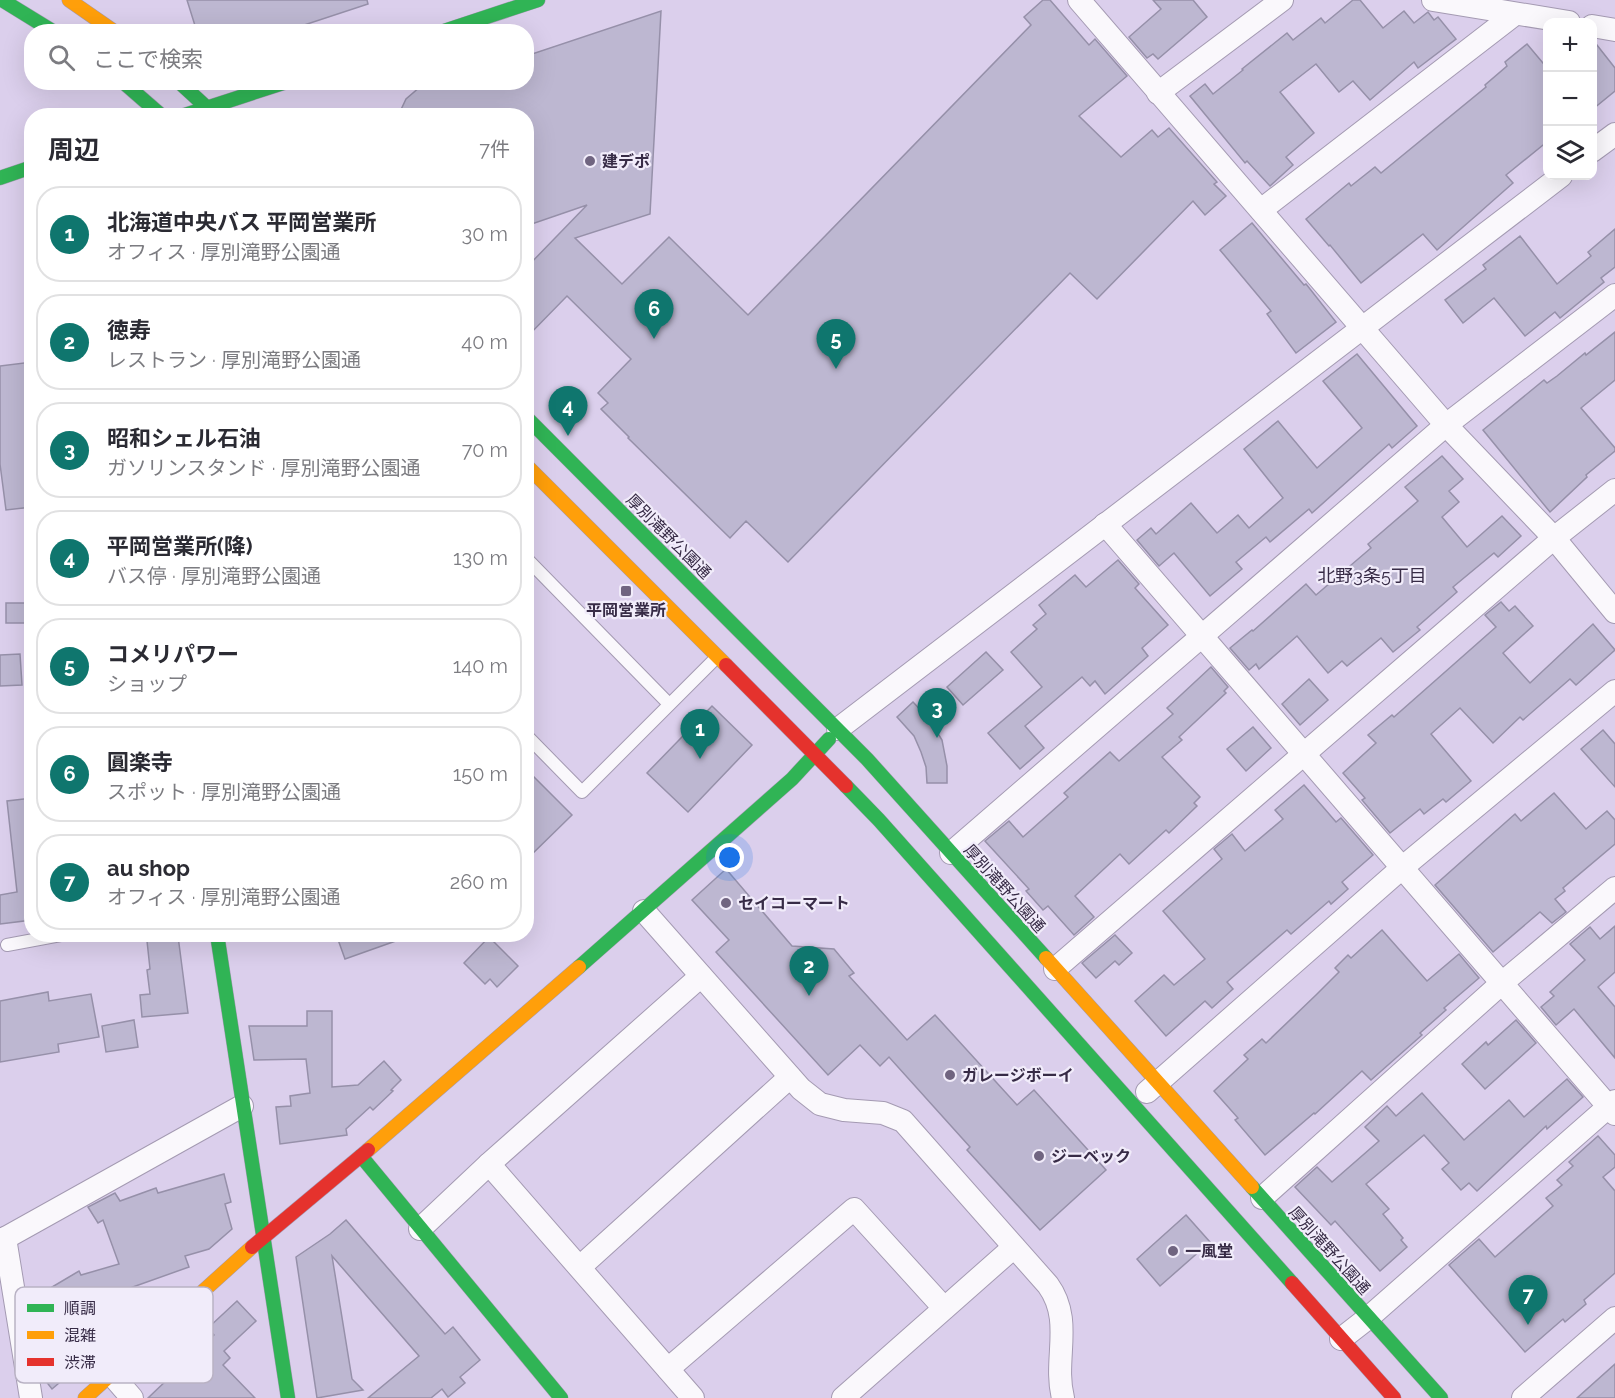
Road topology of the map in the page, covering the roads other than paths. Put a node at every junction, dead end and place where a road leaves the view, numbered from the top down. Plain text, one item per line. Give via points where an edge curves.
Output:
1 (2, 0) edge
2 (62, 0) edge
3 (69, 0) edge
4 (538, 0) edge
5 (1079, 0) edge
6 (1282, 0) edge
7 (1433, 0) edge
8 (1515, 14) junction
9 (1543, 18) edge
10 (43, 24) edge
11 (53, 24) edge
12 (104, 24) edge
13 (465, 24) edge
14 (1597, 27) edge
15 (1615, 30) edge
16 (132, 90) edge
17 (188, 90) edge
18 (266, 90) edge
19 (1158, 93) junction
20 (153, 108) edge
21 (209, 108) edge
22 (220, 108) edge
23 (1615, 134) edge
24 (1597, 149) edge
25 (24, 170) edge
26 (0, 178) edge
27 (1556, 180) edge
28 (1261, 210) junction
29 (1615, 295) edge
30 (1363, 328) junction
31 (1446, 425) junction
32 (534, 426) edge
33 (534, 472) edge
34 (1615, 490) edge
35 (1105, 524) junction
36 (1554, 538) junction
37 (534, 566) edge
38 (1615, 612) edge
39 (1202, 636) junction
40 (730, 644) junction
41 (1615, 691) edge
42 (669, 704) junction
43 (838, 729) junction
44 (534, 743) edge
45 (814, 754) junction
46 (1303, 754) junction
47 (951, 853) junction
48 (1403, 867) junction
49 (1615, 888) edge
50 (644, 911) junction
51 (24, 942) edge
52 (218, 942) edge
53 (7, 945) dead end
54 (1055, 969) junction
55 (701, 976) junction
56 (1502, 983) junction
57 (790, 1077) junction
58 (1157, 1083) junction
59 (242, 1106) junction
60 (1132, 1106) junction
61 (1613, 1107) edge
62 (361, 1156) junction
63 (489, 1164) junction
64 (1262, 1198) junction
65 (420, 1229) junction
66 (264, 1238) junction
67 (2, 1239) edge
68 (1014, 1246) junction
69 (580, 1267) junction
70 (210, 1287) edge
71 (944, 1308) junction
72 (15, 1310) edge
73 (1368, 1318) junction
74 (1615, 1318) edge
75 (1341, 1340) junction
76 (668, 1369) junction
77 (28, 1383) edge
78 (103, 1383) edge
79 (119, 1383) edge
80 (31, 1398) edge
81 (85, 1398) edge
82 (132, 1398) edge
83 (288, 1398) edge
84 (561, 1398) edge
85 (693, 1398) edge
86 (843, 1398) edge
87 (1063, 1398) edge
88 (1394, 1398) edge
89 (1441, 1398) edge
90 (1523, 1398) edge

1 - 10 main road
2 - 11 street
3 - 12 main road
4 - 13 main road
5 - 19 street
6 - 19 street
7 - 8 street
8 - 9 street
8 - 28 street
14 - 15 street
16 - 20 main road
17 - 21 main road
18 - 22 main road
19 - 28 street
23 - 24 street
25 - 26 main road
27 - 30 street
28 - 30 street
29 - 31 street
30 - 31 street
30 - 35 street
31 - 36 street
31 - 39 street
32 - 40 main road, 厚別滝野公園通
33 - 40 main road, 厚別滝野公園通
34 - 36 street
35 - 39 street
35 - 43 street
36 - 38 street
36 - 46 street
37 - 42 lane
39 - 46 street
39 - 47 street
40 - 42 lane
40 - 43 main road, 厚別滝野公園通
40 - 45 main road, 厚別滝野公園通
41 - 48 street
42 - 44 lane via 582,792
43 - 45 main road
43 - 47 main road, 厚別滝野公園通
45 - 50 main road via 792,779
45 - 60 main road, 厚別滝野公園通 via 879,820
46 - 48 street
46 - 54 street
47 - 54 main road, 厚別滝野公園通
48 - 56 street
48 - 58 street
49 - 56 street
50 - 55 street
50 - 62 main road
51 - 53 lane
52 - 59 main road
54 - 58 main road, 厚別滝野公園通
55 - 57 street
55 - 63 street
56 - 61 street
56 - 64 street
57 - 68 street via 819,1104 883,1113 903,1121
57 - 69 street
58 - 60 street
58 - 64 main road, 厚別滝野公園通
59 - 66 main road
59 - 67 street
60 - 75 main road, 厚別滝野公園通
61 - 73 street
62 - 65 main road
62 - 66 main road
63 - 65 street
63 - 69 street
64 - 73 main road, 厚別滝野公園通
65 - 84 main road
66 - 70 main road
66 - 83 main road
67 - 72 street
68 - 71 street
68 - 87 street via 1056,1297 1063,1322
69 - 76 street
71 - 76 street via 854,1209
71 - 86 street
73 - 75 street
73 - 89 main road, 厚別滝野公園通
74 - 90 street
75 - 88 main road, 厚別滝野公園通
76 - 85 street
77 - 80 street
78 - 81 main road
79 - 82 street

